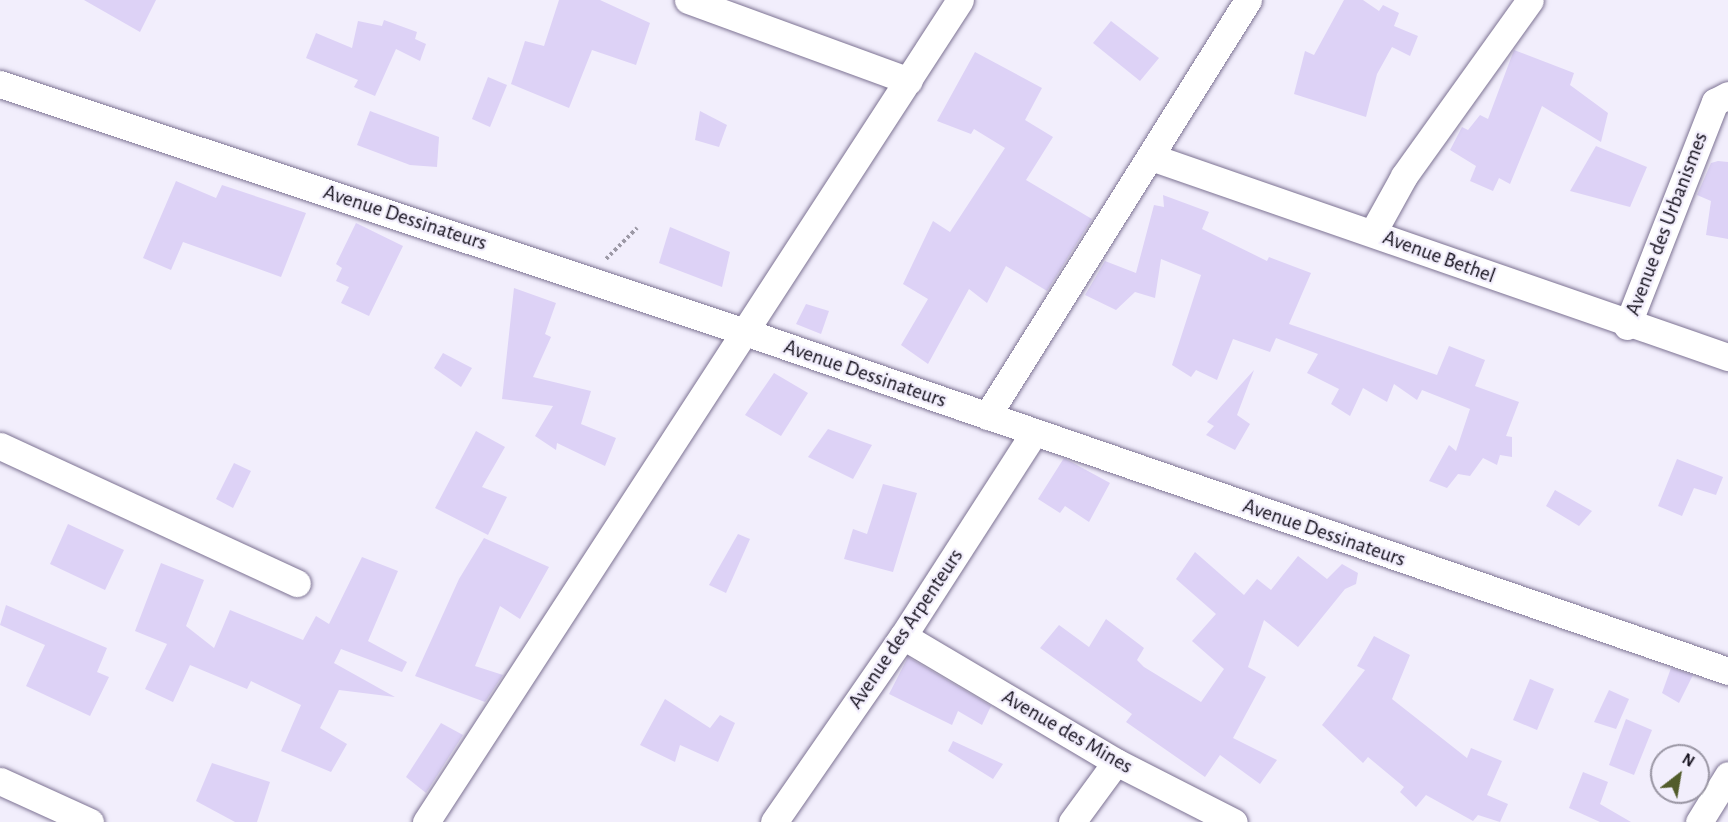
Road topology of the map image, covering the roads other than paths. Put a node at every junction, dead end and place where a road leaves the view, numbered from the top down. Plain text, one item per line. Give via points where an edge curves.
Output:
1 (688, 0) edge
2 (960, 0) edge
3 (1248, 0) edge
4 (1530, 0) edge
5 (909, 81) junction
6 (0, 84) edge
7 (1728, 95) edge
8 (1150, 157) junction
9 (1373, 232) junction
10 (1627, 326) junction
11 (748, 333) junction
12 (1728, 357) edge
13 (987, 416) junction
14 (1033, 434) junction
15 (0, 446) edge
16 (297, 583) dead end
17 (903, 636) junction
18 (1728, 671) edge
19 (1116, 762) junction
20 (1728, 775) edge
21 (0, 781) edge
22 (90, 822) edge
23 (426, 822) edge
24 (774, 822) edge
25 (1072, 822) edge
26 (1234, 822) edge
27 (1699, 822) edge

1 - 5 street
2 - 5 street
3 - 8 street
4 - 9 street via 1404,176
5 - 11 street
6 - 11 street, Avenue Dessinateurs
7 - 10 street, Avenue des Urbanismes via 1715,102
8 - 9 street, Avenue Bethel
8 - 13 street
9 - 10 street, Avenue Bethel
10 - 12 street, Avenue Bethel
11 - 13 street, Avenue Dessinateurs
11 - 23 street via 643,482
13 - 14 street, Avenue Dessinateurs
14 - 17 street, Avenue des Arpenteurs
14 - 18 street, Avenue Dessinateurs
15 - 16 street
17 - 19 street, Avenue des Mines
17 - 24 street, Avenue des Arpenteurs
19 - 25 street
19 - 26 street, Avenue des Mines
20 - 27 street
21 - 22 street

